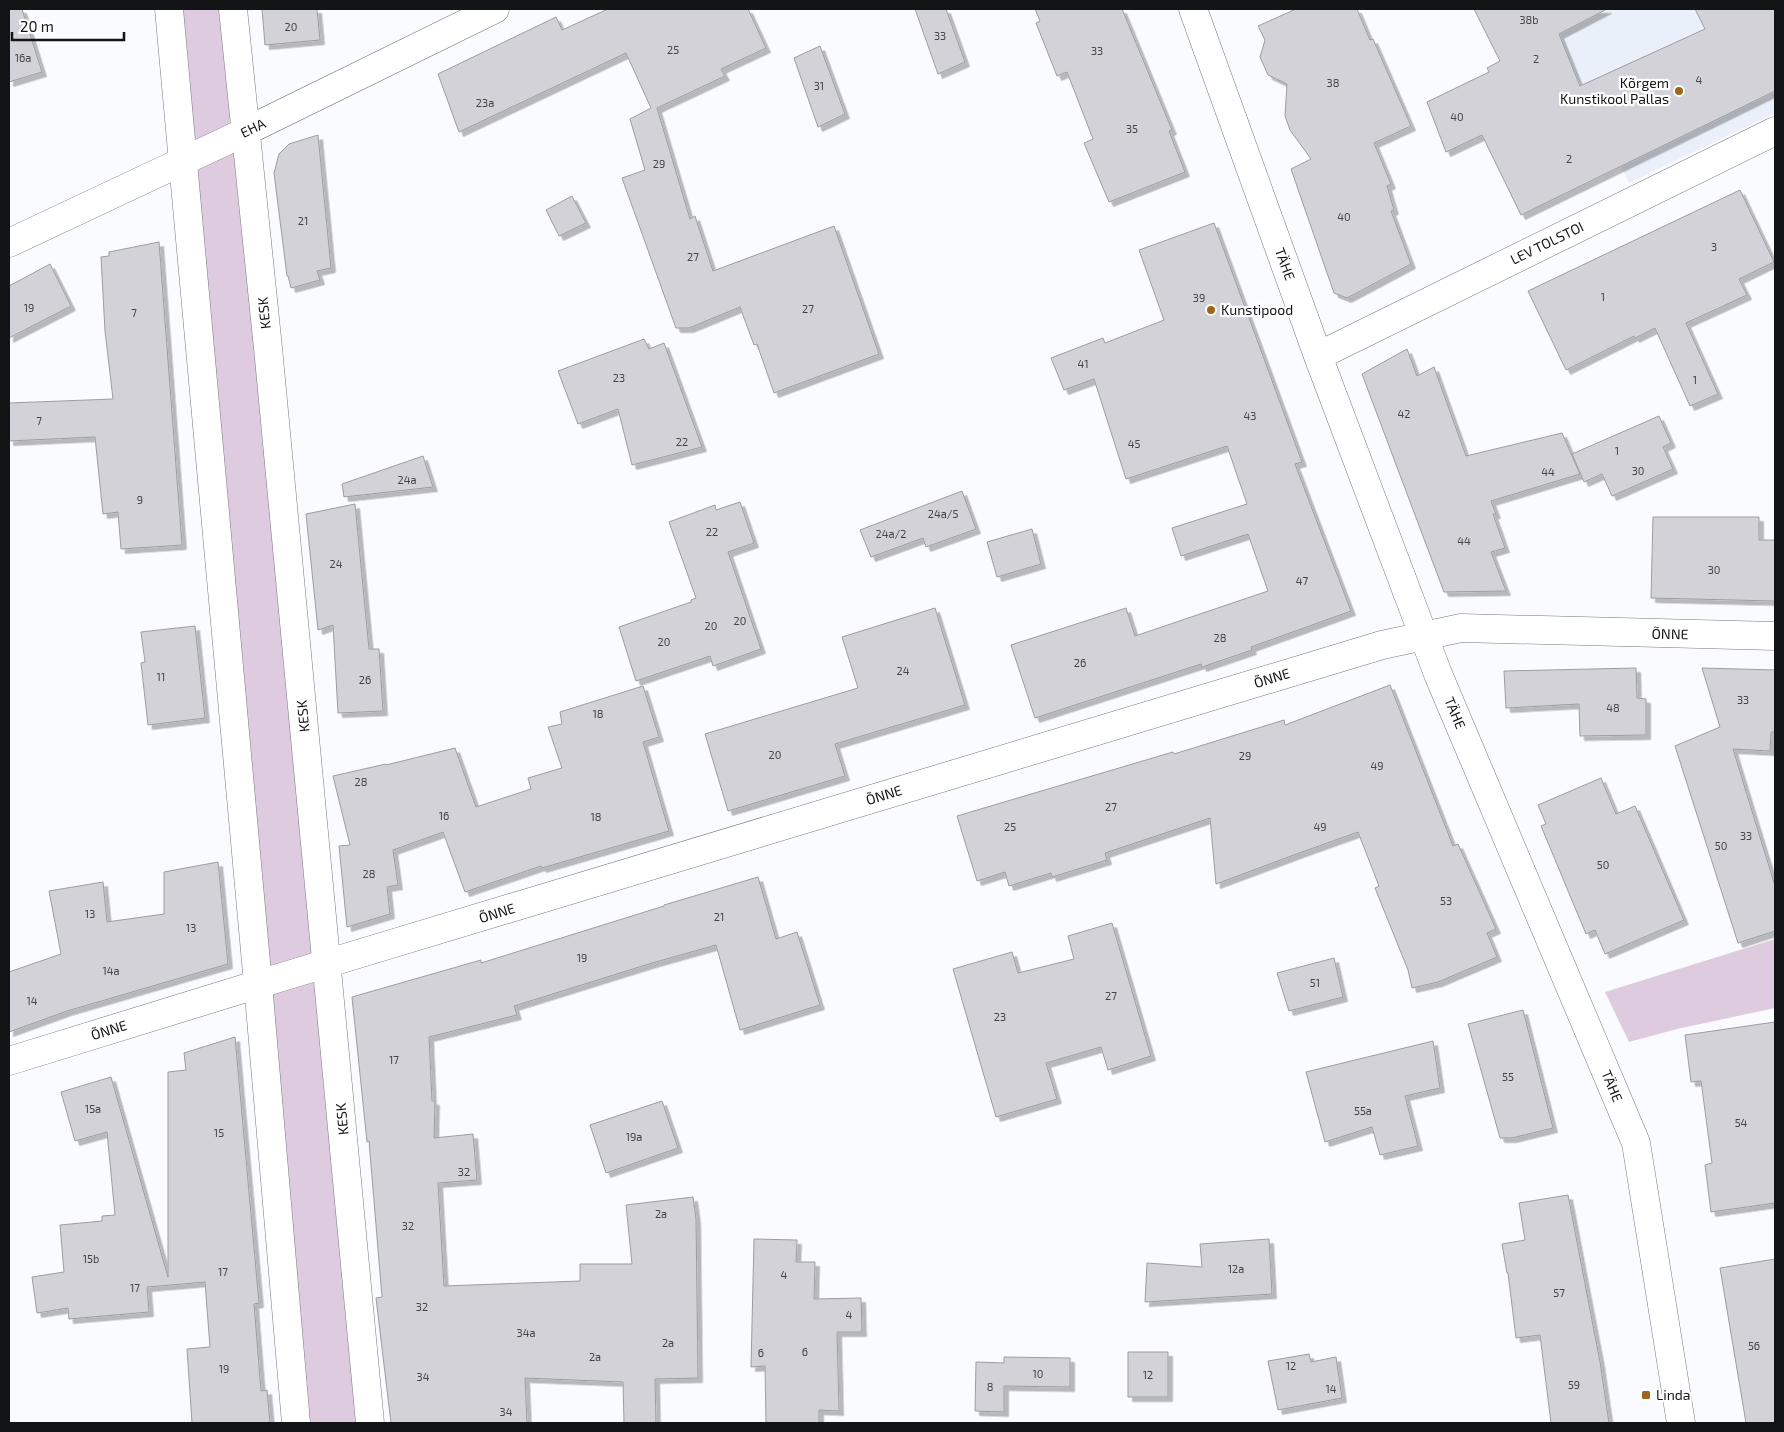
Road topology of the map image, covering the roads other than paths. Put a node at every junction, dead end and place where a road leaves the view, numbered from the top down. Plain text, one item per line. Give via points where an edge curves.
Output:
1 (169, 9) edge
2 (232, 9) edge
3 (495, 9) edge
4 (1193, 9) edge
5 (1775, 131) edge
6 (245, 132) junction
7 (182, 162) junction
8 (9, 243) edge
9 (1318, 356) junction
10 (1424, 636) junction
11 (1775, 636) edge
12 (327, 964) junction
13 (258, 984) junction
14 (9, 1061) edge
15 (296, 1423) edge
16 (370, 1423) edge
17 (1681, 1423) edge

1 - 7 street
2 - 6 street, KESK
3 - 6 street, EHA
4 - 9 street, TÄHE
5 - 9 street, LEV TOLSTOI
6 - 7 street, EHA
6 - 12 street, KESK
7 - 8 street, EHA
7 - 13 street
9 - 10 street, TÄHE
10 - 11 street, ÕNNE via 1460,628
10 - 12 street, ÕNNE via 1287,673
10 - 17 street, TÄHE via 1636,1143
12 - 13 street, ÕNNE
12 - 16 street, KESK
13 - 14 street, ÕNNE
13 - 15 street

